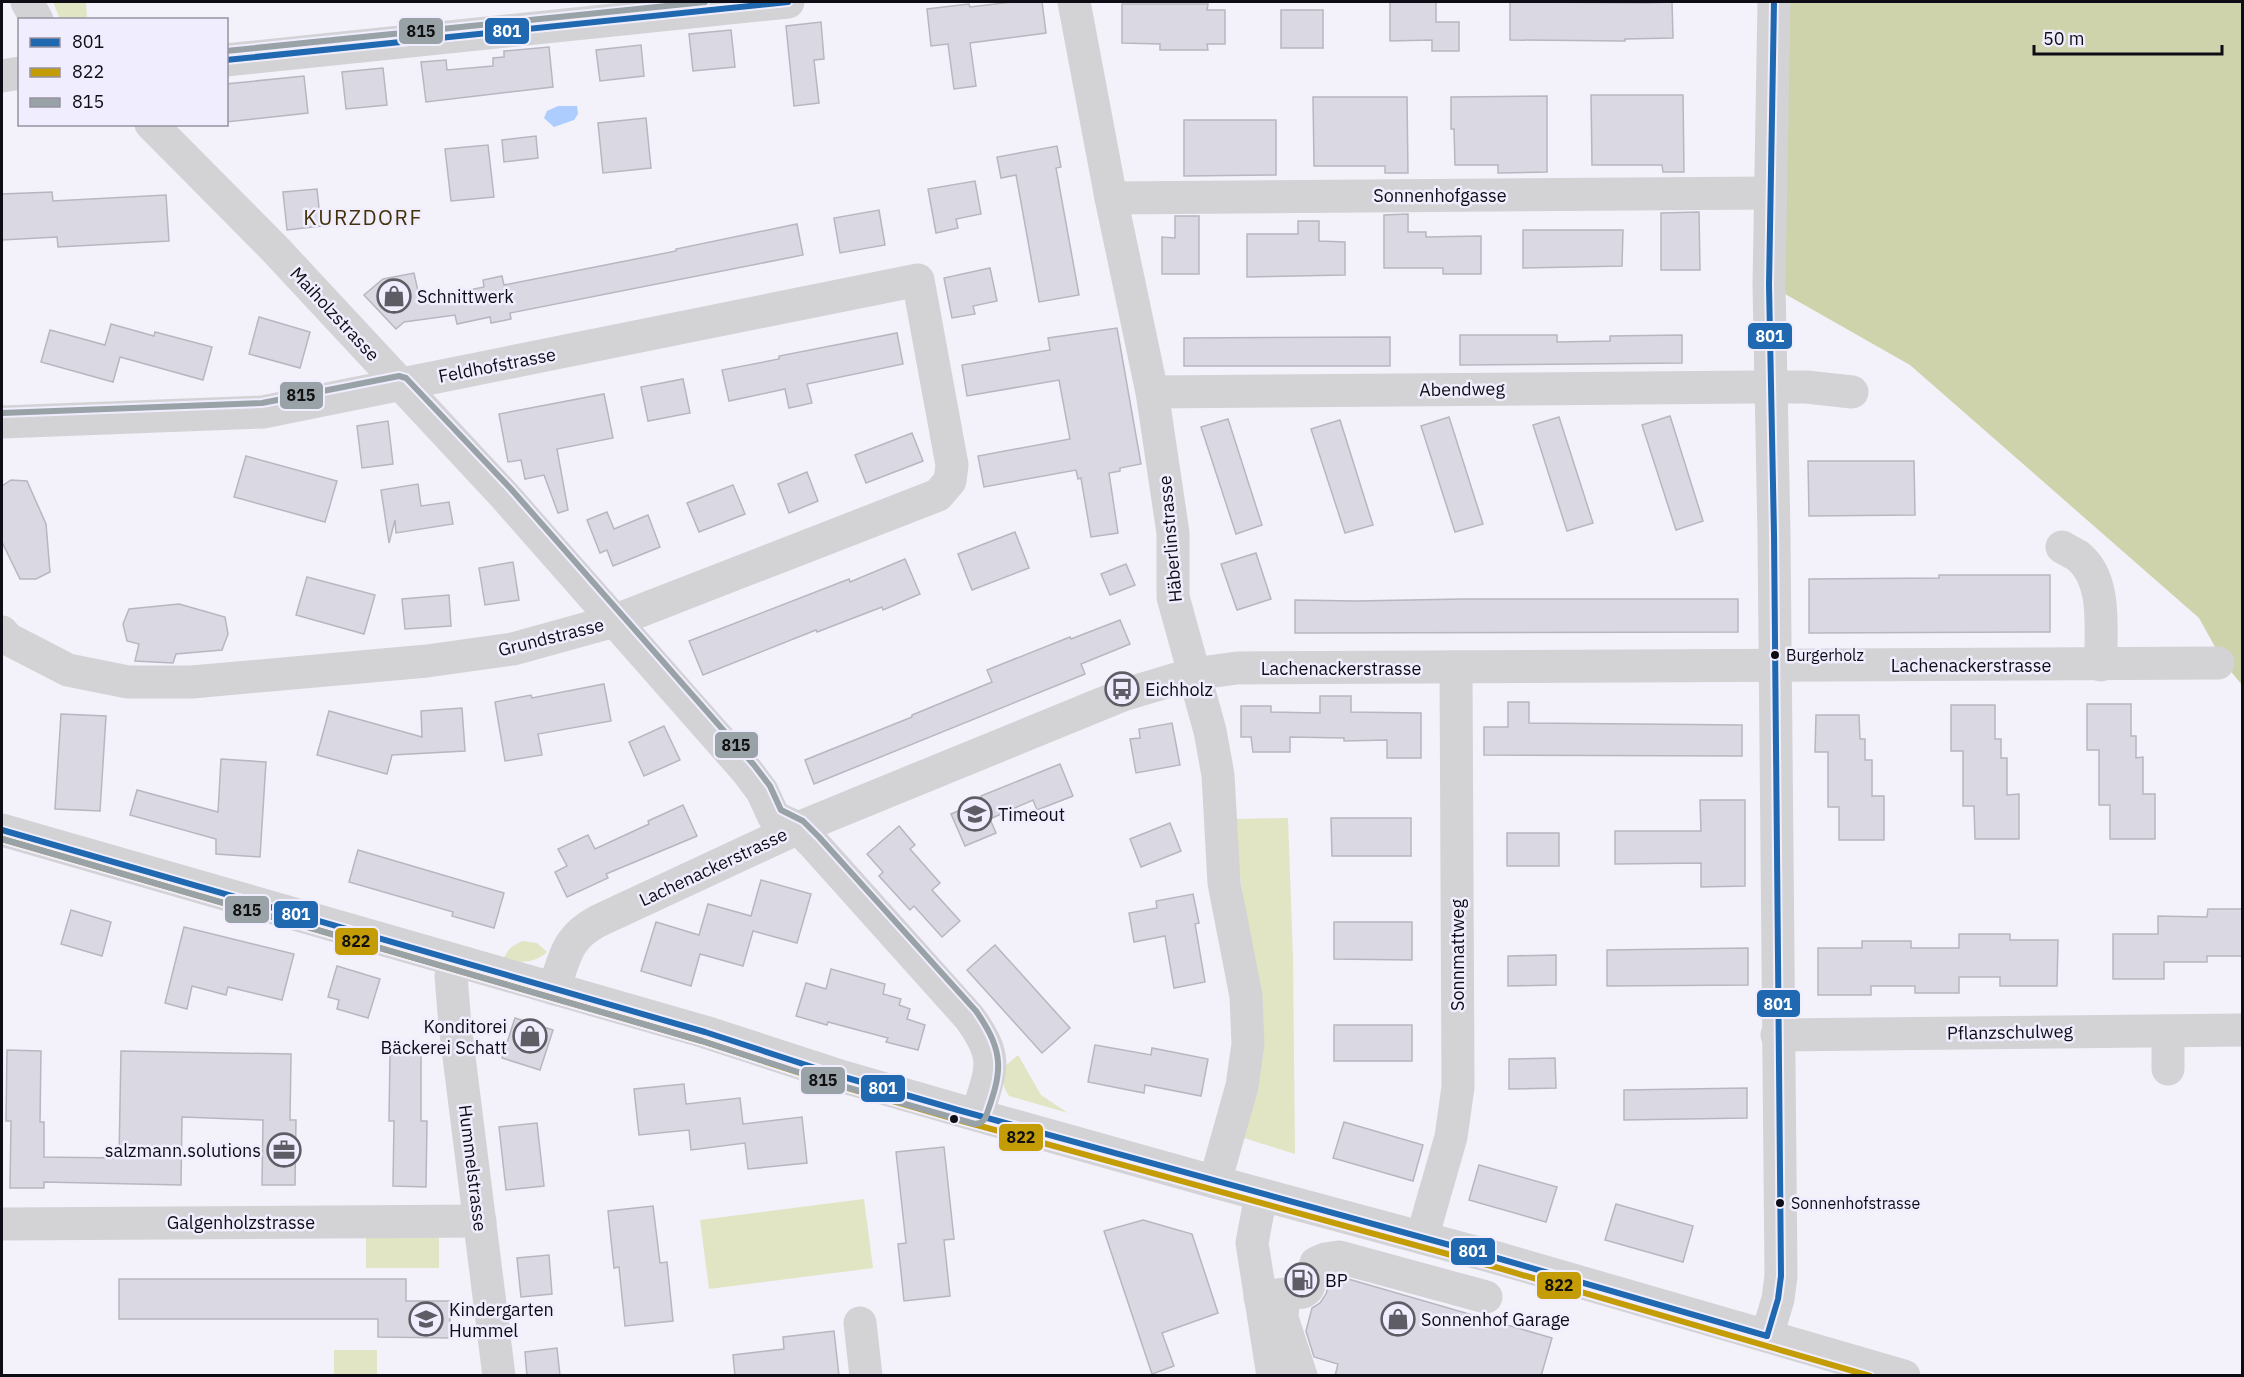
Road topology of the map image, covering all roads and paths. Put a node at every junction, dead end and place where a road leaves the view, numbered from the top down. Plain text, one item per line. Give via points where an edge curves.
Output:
1 (27, 2) edge
2 (788, 2) edge
3 (1074, 2) edge
4 (1774, 2) edge
5 (36, 18) edge
6 (228, 60) edge
7 (18, 73) edge
8 (2, 76) edge
9 (153, 126) edge
10 (1770, 193) junction
11 (1111, 198) junction
12 (918, 280) joint
13 (401, 385) junction
14 (1772, 387) junction
15 (1152, 392) junction
16 (1852, 392) dead end
17 (2, 422) edge
18 (2062, 547) dead end
19 (614, 621) junction
20 (4, 644) edge
21 (2218, 663) dead end
22 (1775, 664) junction
23 (2101, 665) junction
24 (1456, 667) junction
25 (1193, 674) junction
26 (798, 828) junction
27 (2, 830) edge
28 (455, 961) junction
29 (554, 989) junction
30 (2242, 1030) edge
31 (2168, 1031) junction
32 (1778, 1035) junction
33 (2168, 1069) dead end
34 (977, 1115) junction
35 (1215, 1182) junction
36 (1261, 1195) junction
37 (480, 1221) junction
38 (2, 1224) edge
39 (1422, 1238) junction
40 (1273, 1295) junction
41 (1486, 1297) dead end
42 (860, 1323) dead end
43 (1767, 1336) junction
44 (499, 1376) edge
45 (866, 1376) edge
46 (1273, 1376) edge
47 (1301, 1376) edge
48 (1904, 1376) edge

1 - 5 street
2 - 6 street
3 - 11 street, Häberlinstrasse
4 - 10 street
7 - 8 street
9 - 13 street, Maiholzstrasse
10 - 11 street, Sonnenhofgasse
10 - 14 street
11 - 15 street, Häberlinstrasse
12 - 13 street, Feldhofstrasse
12 - 19 street, Grundstrasse via 952,465 950,481 938,495
13 - 17 street, Feldhofstrasse via 262,412
13 - 19 street, Maiholzstrasse
14 - 15 street, Abendweg
14 - 16 street, Abendweg
14 - 22 street
15 - 25 street, Häberlinstrasse via 1173,533 1173,597
18 - 23 street via 2079,557 2092,574 2099,597
19 - 20 street, Grundstrasse via 513,649 427,661 192,682 128,682 68,670
19 - 26 street, Maiholzstrasse via 747,771 774,817
21 - 23 street, Lachenackerstrasse
22 - 23 street, Lachenackerstrasse
22 - 24 street, Lachenackerstrasse
22 - 32 street
24 - 25 street, Lachenackerstrasse via 1237,668
24 - 39 street, Sonnmattweg via 1458,1087 1452,1137
25 - 26 street, Lachenackerstrasse via 1123,695
25 - 35 street, Häberlinstrasse via 1218,776 1224,882 1246,996 1248,1044 1242,1086
26 - 29 street, Lachenackerstrasse via 584,928 571,942
26 - 34 street, Maiholzstrasse via 983,1036 990,1055 990,1070
27 - 28 street
28 - 29 street
28 - 37 street, Hummelstrasse via 451,976 454,1016
29 - 34 street
30 - 31 street, Pflanzschulweg
31 - 32 street, Pflanzschulweg
31 - 33 street
32 - 43 street via 1781,1276
34 - 35 street
35 - 36 street
36 - 39 street
36 - 40 street via 1252,1243
37 - 38 street, Galgenholzstrasse
37 - 44 street, Hummelstrasse
39 - 43 street
40 - 41 street via 1303,1292 1316,1263 1339,1257
40 - 46 street
40 - 47 street
42 - 45 street
43 - 48 street

